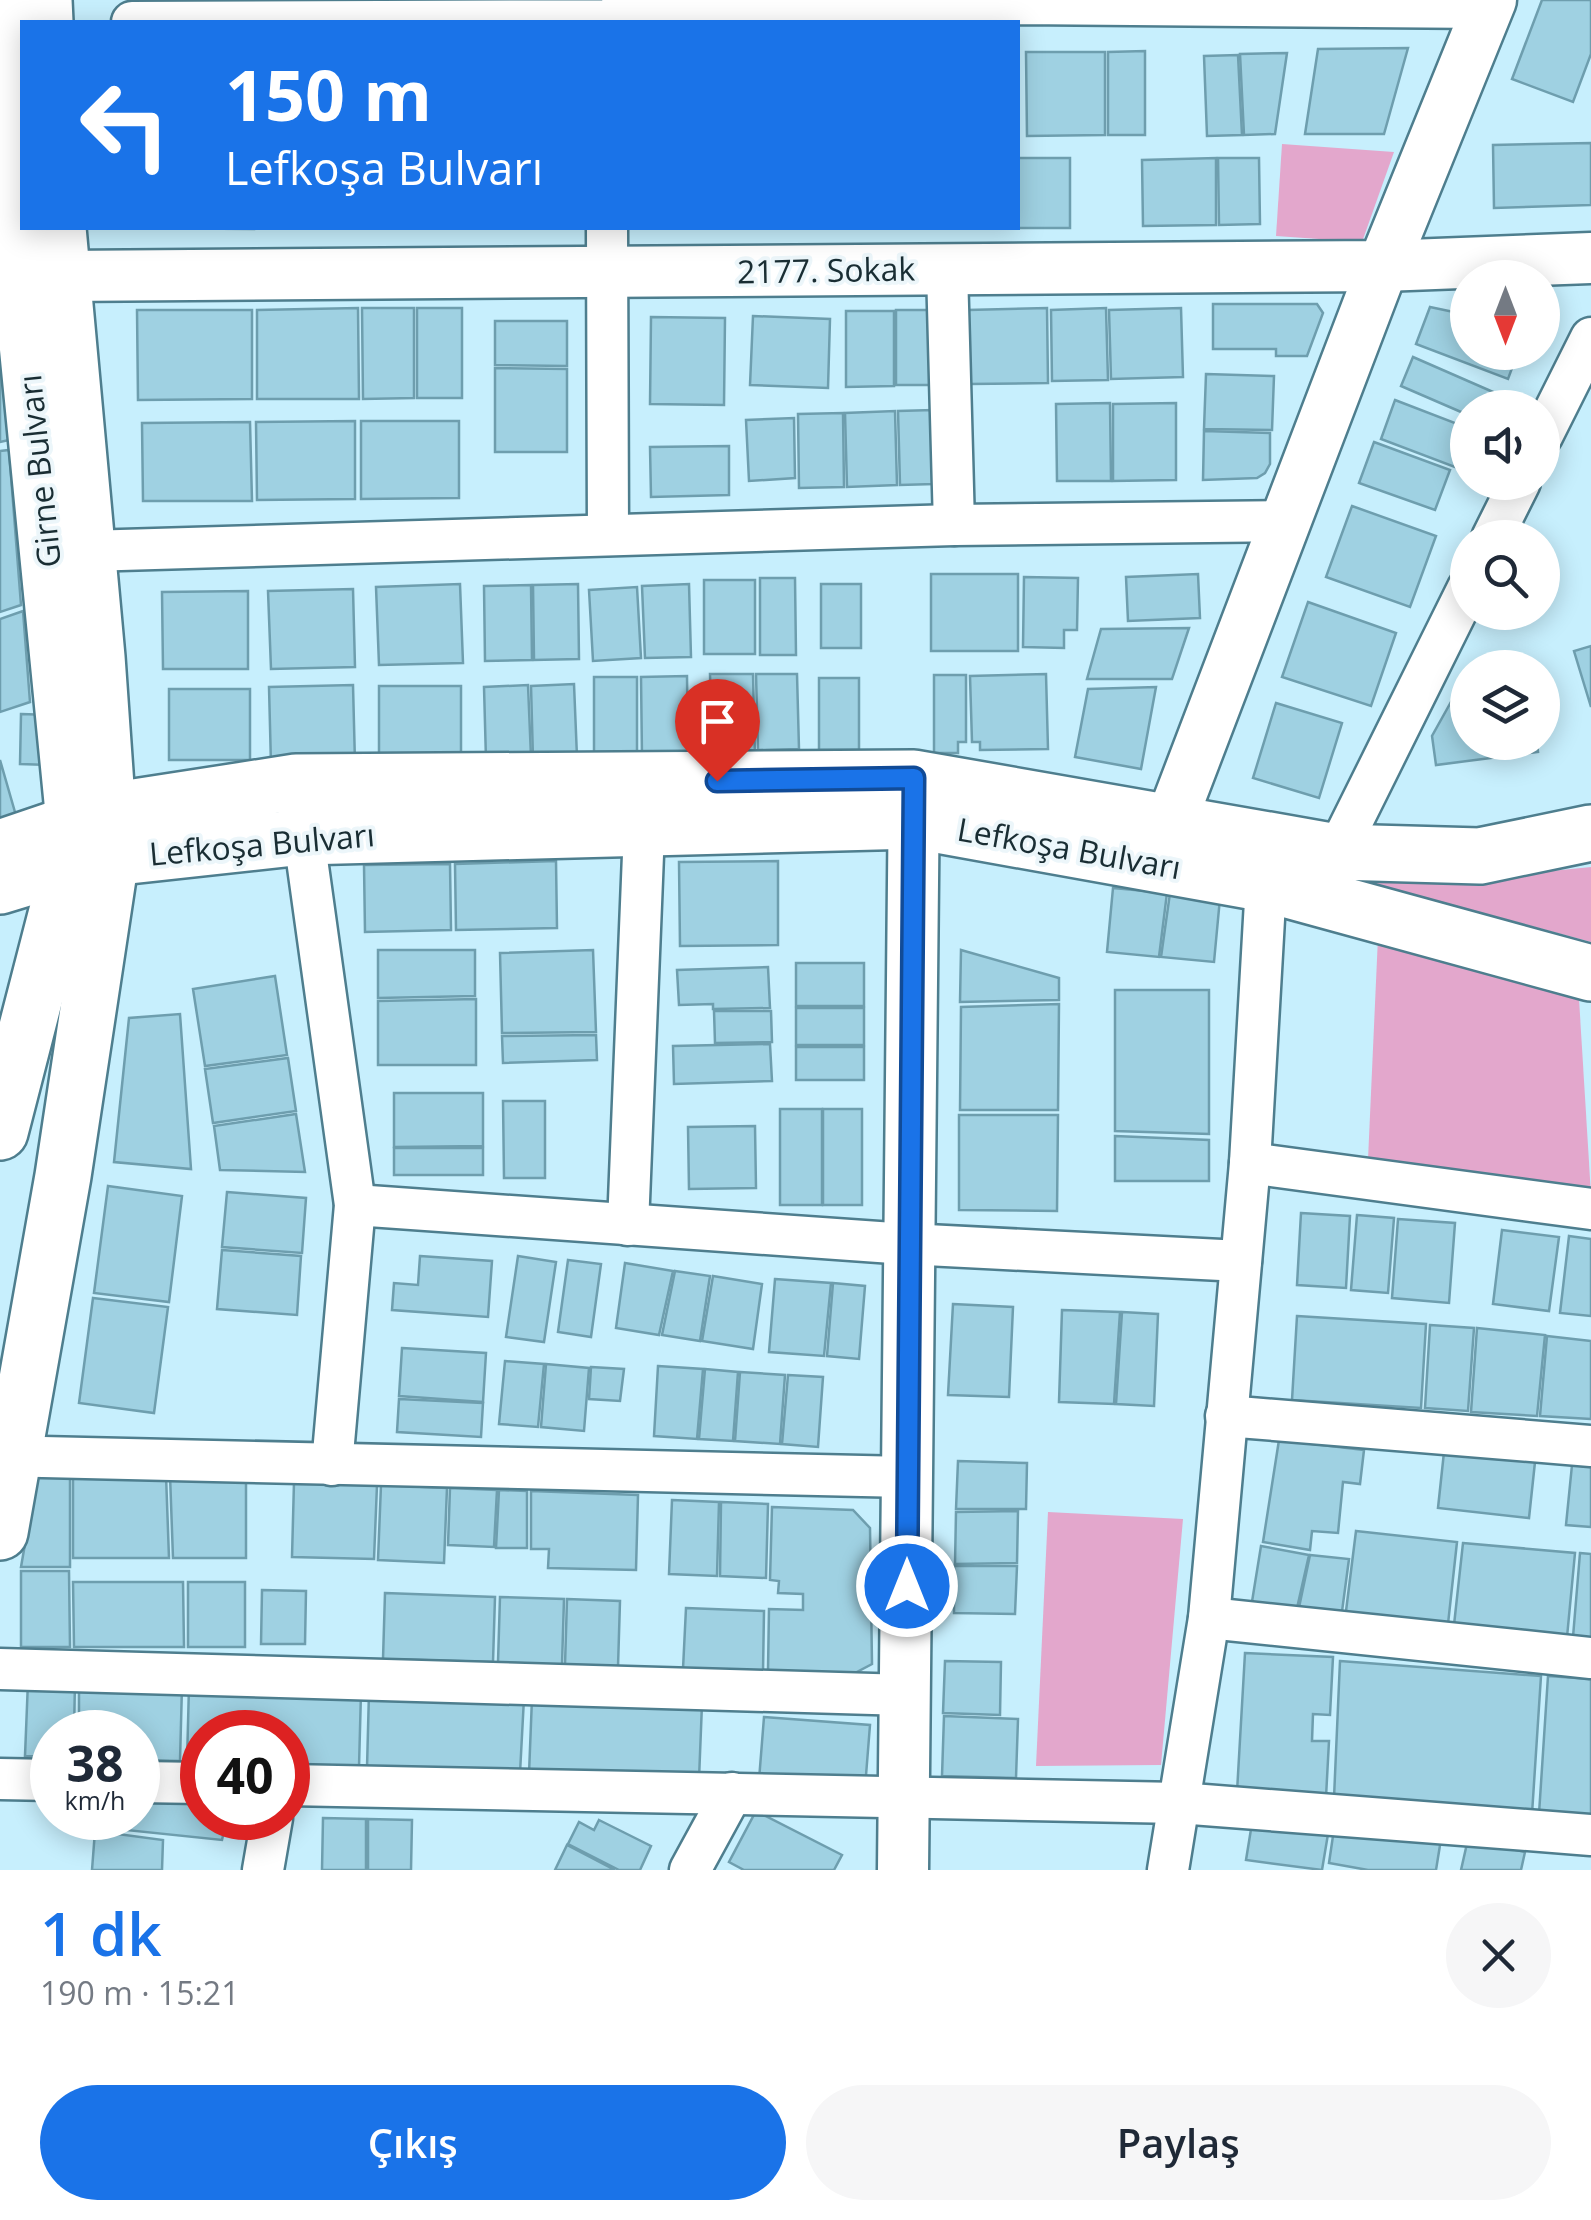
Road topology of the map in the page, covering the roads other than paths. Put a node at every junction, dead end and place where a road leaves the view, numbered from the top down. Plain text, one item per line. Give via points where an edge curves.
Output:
1 (1489, 4) edge
2 (603, 14) edge
3 (0, 18) edge
4 (250, 20) edge
5 (20, 149) edge
6 (32, 230) edge
7 (33, 230) edge
8 (210, 230) edge
9 (608, 250) edge
10 (1591, 258) edge
11 (1384, 266) junction
12 (948, 270) junction
13 (1591, 338) edge
14 (1560, 400) edge
15 (1287, 521) junction
16 (954, 525) junction
17 (608, 535) junction
18 (87, 551) junction
19 (1450, 625) edge
20 (296, 782) junction
21 (914, 799) junction
22 (1172, 821) junction
23 (644, 830) junction
24 (1591, 833) edge
25 (303, 836) junction
26 (91, 839) junction
27 (0, 848) edge
28 (1338, 852) junction
29 (1266, 884) junction
30 (0, 886) edge
31 (0, 968) edge
32 (1591, 973) edge
33 (25, 1032) junction
34 (0, 1132) edge
35 (1250, 1163) junction
36 (355, 1205) junction
37 (1591, 1209) edge
38 (628, 1225) junction
39 (908, 1244) junction
40 (1241, 1262) junction
41 (1226, 1416) junction
42 (1591, 1446) edge
43 (6, 1456) edge
44 (332, 1466) junction
45 (908, 1477) junction
46 (0, 1532) edge
47 (1209, 1618) junction
48 (1591, 1658) edge
49 (0, 1669) edge
50 (906, 1695) junction
51 (0, 1779) edge
52 (30, 1780) edge
53 (310, 1784) edge
54 (732, 1792) junction
55 (906, 1798) junction
56 (1180, 1802) junction
57 (1591, 1835) edge
58 (268, 1840) edge
59 (263, 1870) edge
60 (690, 1870) edge
61 (904, 1870) edge
62 (1168, 1870) edge

1 - 2 street via 1021,4
1 - 11 street
2 - 4 street
3 - 5 main road, Girne Bulvarı
6 - 26 main road, Girne Bulvarı
7 - 18 main road, Girne Bulvarı
8 - 9 street, 2177. Sokak
9 - 12 street, 2177. Sokak
9 - 17 street
10 - 11 street, 2177. Sokak
11 - 12 street, 2177. Sokak
11 - 15 street
12 - 16 street
13 - 14 street
15 - 16 street
15 - 22 street
16 - 17 street
17 - 18 street
18 - 26 main road, Girne Bulvarı
19 - 28 street
20 - 21 main road, Lefkoşa Bulvarı
20 - 25 street
20 - 26 main road, Lefkoşa Bulvarı
21 - 22 main road, Lefkoşa Bulvarı
21 - 23 main road, Lefkoşa Bulvarı
21 - 29 main road, Lefkoşa Bulvarı
21 - 39 street
22 - 28 main road, Lefkoşa Bulvarı
23 - 25 main road, Lefkoşa Bulvarı
23 - 38 street
24 - 28 main road, Lefkoşa Bulvarı via 1480,856
25 - 26 main road, Lefkoşa Bulvarı
25 - 36 street
26 - 27 main road, Lefkoşa Bulvarı
26 - 30 main road, Lefkoşa Bulvarı
26 - 33 main road
26 - 43 main road via 64,1176
29 - 32 main road, Lefkoşa Bulvarı
29 - 35 street
31 - 33 main road
33 - 34 main road
35 - 37 street
35 - 40 street
36 - 38 street
36 - 44 street
38 - 39 street
39 - 40 street
39 - 45 street
40 - 41 street
41 - 42 street
41 - 47 street
43 - 44 street
43 - 46 main road
44 - 45 street
45 - 50 street
47 - 48 street
47 - 56 street
49 - 50 street
50 - 55 street
51 - 52 street
53 - 54 street
54 - 55 street
54 - 60 street
55 - 56 street
55 - 61 street
56 - 57 street
56 - 62 street
58 - 59 street

